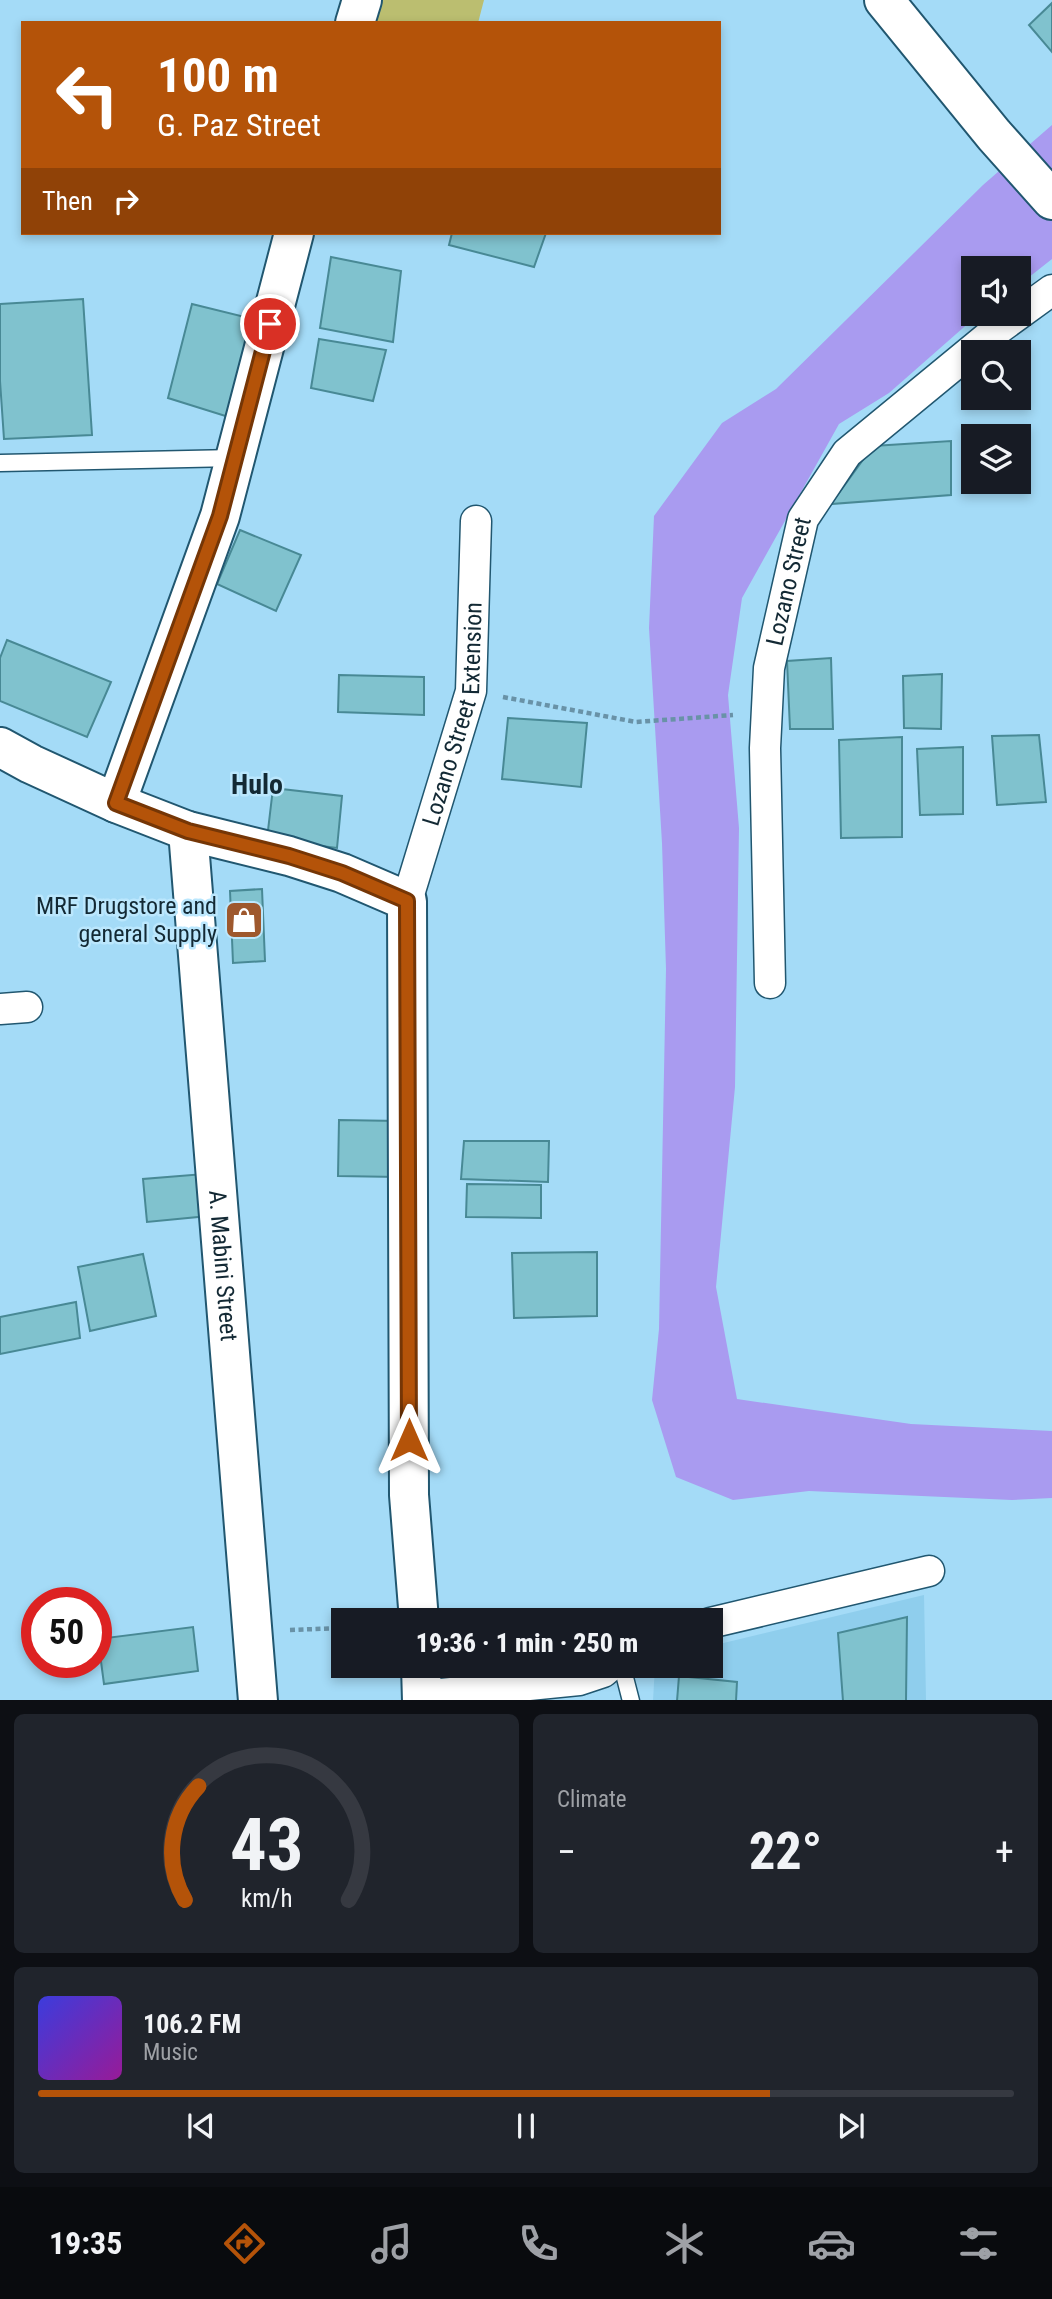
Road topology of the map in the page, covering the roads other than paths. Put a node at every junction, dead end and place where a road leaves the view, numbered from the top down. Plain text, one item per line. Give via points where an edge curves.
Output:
1 (362, 0) edge
2 (884, 0) edge
3 (356, 21) edge
4 (1052, 200) edge
5 (293, 235) edge
6 (1052, 290) edge
7 (235, 458) junction
8 (0, 463) edge
9 (476, 521) dead end
10 (0, 747) edge
11 (116, 803) junction
12 (188, 831) junction
13 (407, 901) junction
14 (770, 983) dead end
15 (929, 1571) dead end
16 (418, 1608) edge
17 (723, 1620) edge
18 (585, 1678) edge
19 (625, 1678) edge
20 (421, 1687) edge
21 (258, 1700) edge
22 (631, 1700) edge

1 - 3 main road
2 - 4 main road
5 - 7 main road
6 - 14 street, Lozano Street via 847,453 803,519 769,668 765,748
7 - 8 lane
7 - 11 main road via 220,516
9 - 13 street, Lozano Street Extension via 471,691
10 - 11 main road
11 - 12 main road
12 - 13 main road via 289,856
12 - 21 main road, A. Mabini Street
13 - 16 main road via 409,1494
15 - 17 street
18 - 20 street
19 - 22 lane

